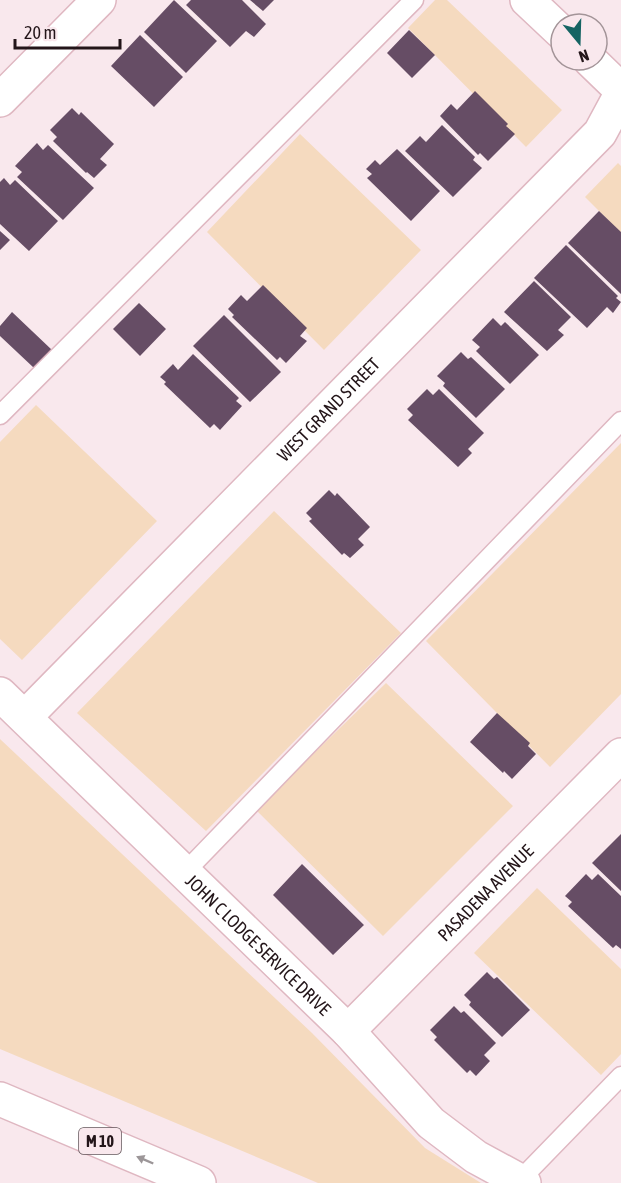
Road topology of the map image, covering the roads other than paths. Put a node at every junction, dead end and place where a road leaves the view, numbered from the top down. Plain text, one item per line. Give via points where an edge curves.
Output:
1 (99, 0) edge
2 (414, 0) edge
3 (527, 0) edge
4 (549, 21) edge
5 (602, 72) edge
6 (621, 92) edge
7 (0, 100) edge
8 (0, 415) edge
9 (621, 421) edge
10 (0, 694) edge
11 (24, 717) junction
12 (621, 755) edge
13 (184, 872) junction
14 (348, 1031) junction
15 (621, 1076) edge
16 (0, 1099) edge
17 (522, 1182) edge
18 (199, 1183) edge

1 - 7 main road
2 - 8 lane
3 - 4 main road
5 - 6 main road
6 - 11 main road, WEST GRAND STREET via 600,133
9 - 13 lane
10 - 11 main road, JOHN C LODGE SERVICE DRIVE
11 - 13 main road, JOHN C LODGE SERVICE DRIVE
12 - 14 main road, PASADENA AVENUE
13 - 14 main road, JOHN C LODGE SERVICE DRIVE
14 - 17 main road, JOHN C LODGE SERVICE DRIVE via 431,1123 476,1157
15 - 17 lane
18 -> 16 main road, M 10

